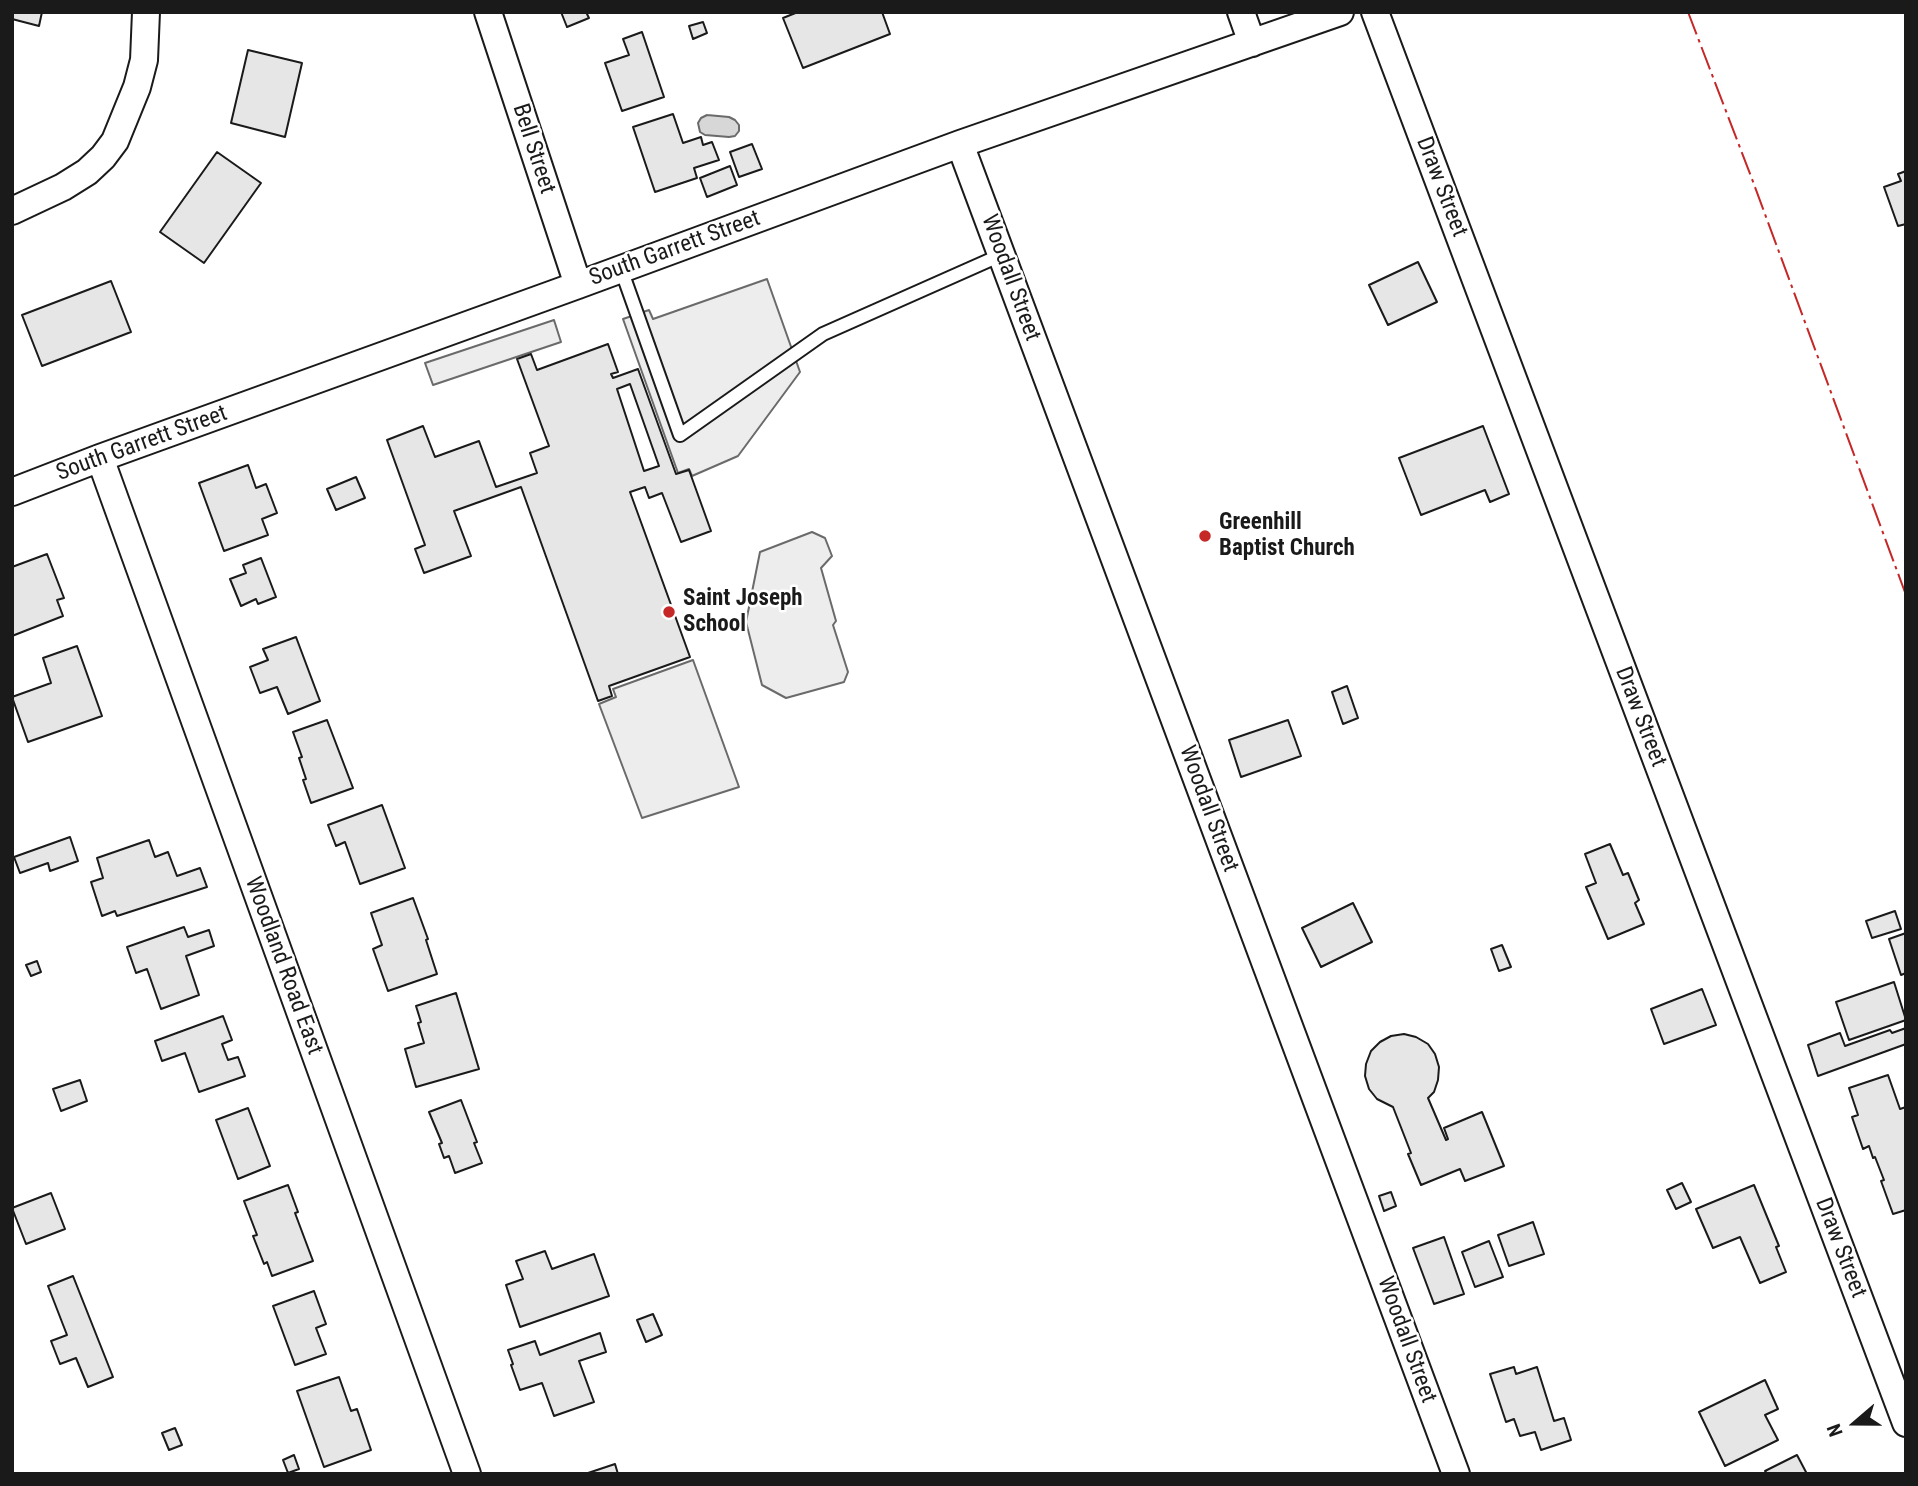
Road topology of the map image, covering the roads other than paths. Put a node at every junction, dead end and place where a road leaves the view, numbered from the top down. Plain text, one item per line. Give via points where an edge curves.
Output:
1 (146, 12) edge
2 (488, 12) edge
3 (1241, 12) edge
4 (1340, 12) edge
5 (1375, 12) edge
6 (1252, 43) junction
7 (960, 144) junction
8 (12, 211) edge
9 (1001, 255) junction
10 (621, 269) junction
11 (578, 285) junction
12 (100, 458) junction
13 (12, 492) edge
14 (1906, 1423) edge
15 (467, 1474) edge
16 (1456, 1474) edge

1 - 8 street via 144,60 115,141 87,172
2 - 11 street, Bell Street
3 - 6 street
4 - 6 street, South Garrett Street
5 - 14 street, Draw Street
6 - 7 street, South Garrett Street
7 - 9 street, Woodall Street
7 - 10 street, South Garrett Street
9 - 10 lane via 823,334 680,435
9 - 16 street, Woodall Street
10 - 11 street, South Garrett Street
11 - 12 street, South Garrett Street
12 - 13 street, South Garrett Street
12 - 15 street, Woodland Road East

